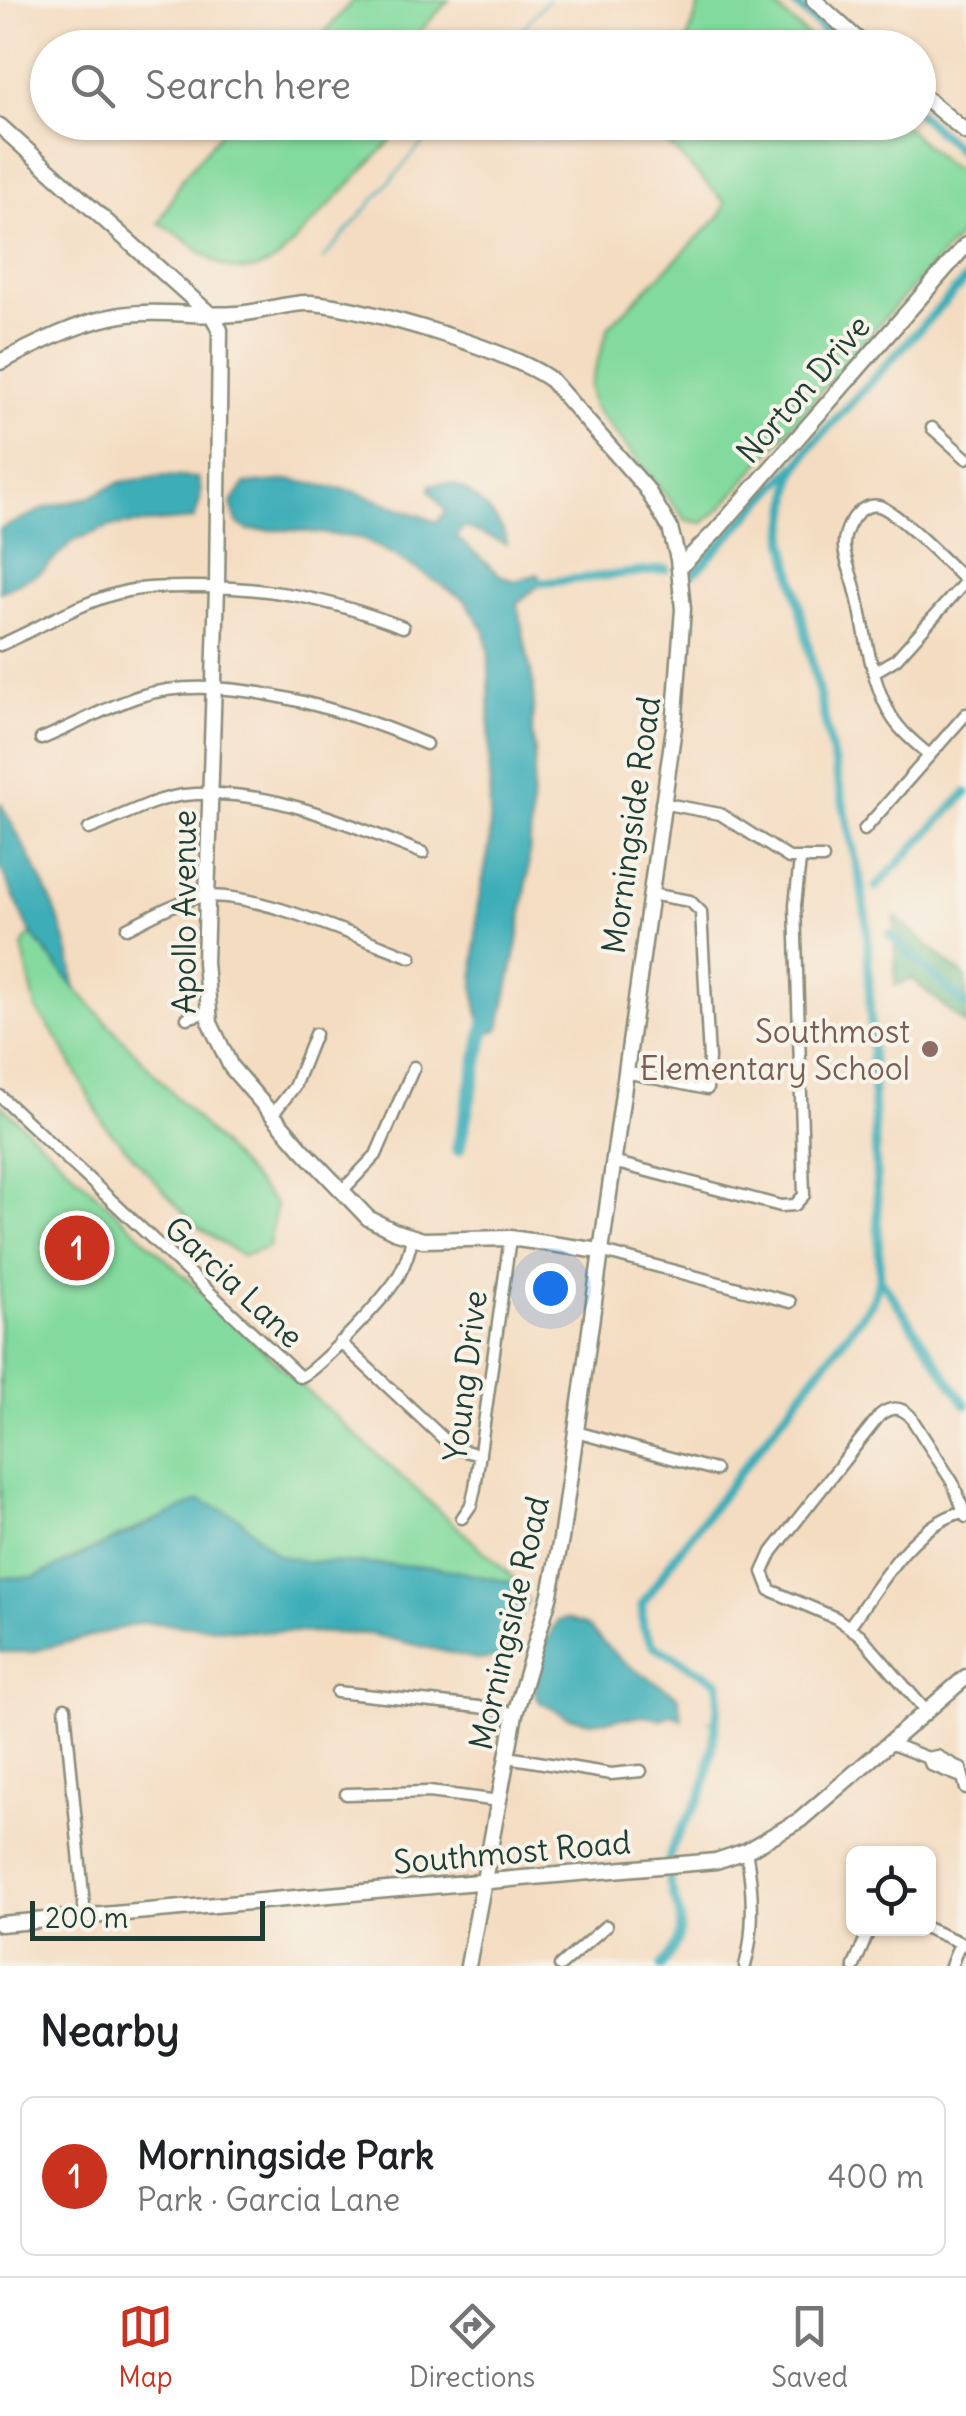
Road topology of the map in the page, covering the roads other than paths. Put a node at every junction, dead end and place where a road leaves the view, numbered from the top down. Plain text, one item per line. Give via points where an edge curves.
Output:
1 (814, 0) edge
2 (846, 30) edge
3 (936, 107) edge
4 (0, 126) edge
5 (966, 132) edge
6 (966, 246) edge
7 (168, 278) junction
8 (165, 313) junction
9 (210, 314) junction
10 (0, 362) edge
11 (932, 428) dead end
12 (966, 458) edge
13 (679, 568) junction
14 (966, 581) edge
15 (217, 586) junction
16 (403, 627) dead end
17 (0, 645) edge
18 (874, 672) junction
19 (214, 690) junction
20 (966, 714) edge
21 (40, 739) dead end
22 (426, 744) dead end
23 (929, 755) junction
24 (211, 795) junction
25 (661, 803) junction
26 (89, 829) dead end
27 (864, 830) dead end
28 (423, 853) dead end
29 (823, 858) dead end
30 (800, 860) junction
31 (650, 894) junction
32 (208, 897) junction
33 (127, 928) dead end
34 (411, 957) dead end
35 (208, 1012) junction
36 (187, 1018) dead end
37 (315, 1034) dead end
38 (414, 1067) dead end
39 (625, 1072) junction
40 (0, 1096) edge
41 (273, 1114) junction
42 (613, 1162) junction
43 (341, 1192) junction
44 (412, 1237) junction
45 (510, 1238) junction
46 (600, 1251) junction
47 (790, 1302) dead end
48 (340, 1342) junction
49 (576, 1432) junction
50 (480, 1456) junction
51 (715, 1470) dead end
52 (965, 1514) edge
53 (462, 1518) dead end
54 (850, 1627) junction
55 (963, 1684) edge
56 (337, 1692) dead end
57 (65, 1708) dead end
58 (926, 1712) junction
59 (514, 1714) junction
60 (889, 1743) junction
61 (506, 1757) junction
62 (641, 1770) dead end
63 (964, 1783) edge
64 (346, 1794) dead end
65 (499, 1801) junction
66 (746, 1851) junction
67 (482, 1882) junction
68 (85, 1916) junction
69 (0, 1924) edge
70 (606, 1926) dead end
71 (936, 1932) edge
72 (867, 1936) edge
73 (963, 1944) edge
74 (468, 1966) edge
75 (560, 1966) edge
76 (745, 1966) edge
77 (854, 1966) edge
78 (951, 1966) edge

1 - 2 street
3 - 5 street
4 - 7 street
6 - 13 street, Norton Drive
7 - 8 street
7 - 9 street
8 - 9 street, Morningside Road
8 - 10 street, Morningside Road via 74,327
9 - 13 street, Morningside Road via 294,304 341,308 540,372 646,488 670,528
9 - 15 street, Apollo Avenue via 222,338
11 - 12 street
13 - 25 street, Morningside Road via 682,643
14 - 18 street via 896,659
14 - 18 street via 887,511 872,506 858,513 844,548
15 - 16 street via 299,594
15 - 17 street via 120,592
15 - 19 street, Apollo Avenue
18 - 23 street via 891,716
19 - 21 street via 141,696
19 - 22 street via 307,703
19 - 24 street, Apollo Avenue
20 - 23 street
23 - 27 street
24 - 26 street via 164,800
24 - 28 street via 263,798
24 - 32 street, Apollo Avenue
25 - 30 street via 720,814 776,852
25 - 31 street, Morningside Road
29 - 30 street
30 - 42 street via 795,906 804,1195 795,1206 782,1206
31 - 39 street, Morningside Road
31 - 39 street via 690,900 702,912 707,1090
32 - 33 street
32 - 34 street via 277,910
32 - 35 street, Apollo Avenue
35 - 36 street
35 - 41 street, Apollo Avenue via 231,1066
37 - 41 street via 294,1087
38 - 43 street via 376,1154
39 - 42 street, Morningside Road
40 - 48 street, Garcia Lane via 300,1377
41 - 43 street, Apollo Avenue
42 - 46 street, Morningside Road
43 - 44 street, Apollo Avenue via 368,1218
44 - 45 street, Apollo Avenue
44 - 48 street, Garcia Lane via 396,1281
45 - 46 street, Apollo Avenue
45 - 50 street, Young Drive
46 - 47 street
46 - 49 street, Morningside Road
48 - 50 street via 445,1440
49 - 51 street
49 - 59 street, Morningside Road via 556,1566
50 - 53 street, Young Drive via 471,1505
52 - 54 street via 938,1520 920,1535
52 - 54 street via 948,1473 910,1416 901,1409 885,1411 763,1572 770,1590
54 - 58 street
55 - 58 street, Southmost Road
56 - 59 street
57 - 68 street
58 - 60 street, Southmost Road
59 - 61 street, Morningside Road
60 - 63 street via 961,1768
60 - 66 street, Southmost Road via 800,1820
61 - 62 street via 611,1774
61 - 65 street, Morningside Road
64 - 65 street via 429,1792
65 - 67 street, Morningside Road
66 - 67 street, Southmost Road via 682,1865
66 - 76 street via 751,1879
67 - 68 street, Southmost Road
67 - 74 street, Morningside Road
68 - 69 street, Southmost Road
70 - 75 street
71 - 73 street
72 - 77 street
73 - 78 street

